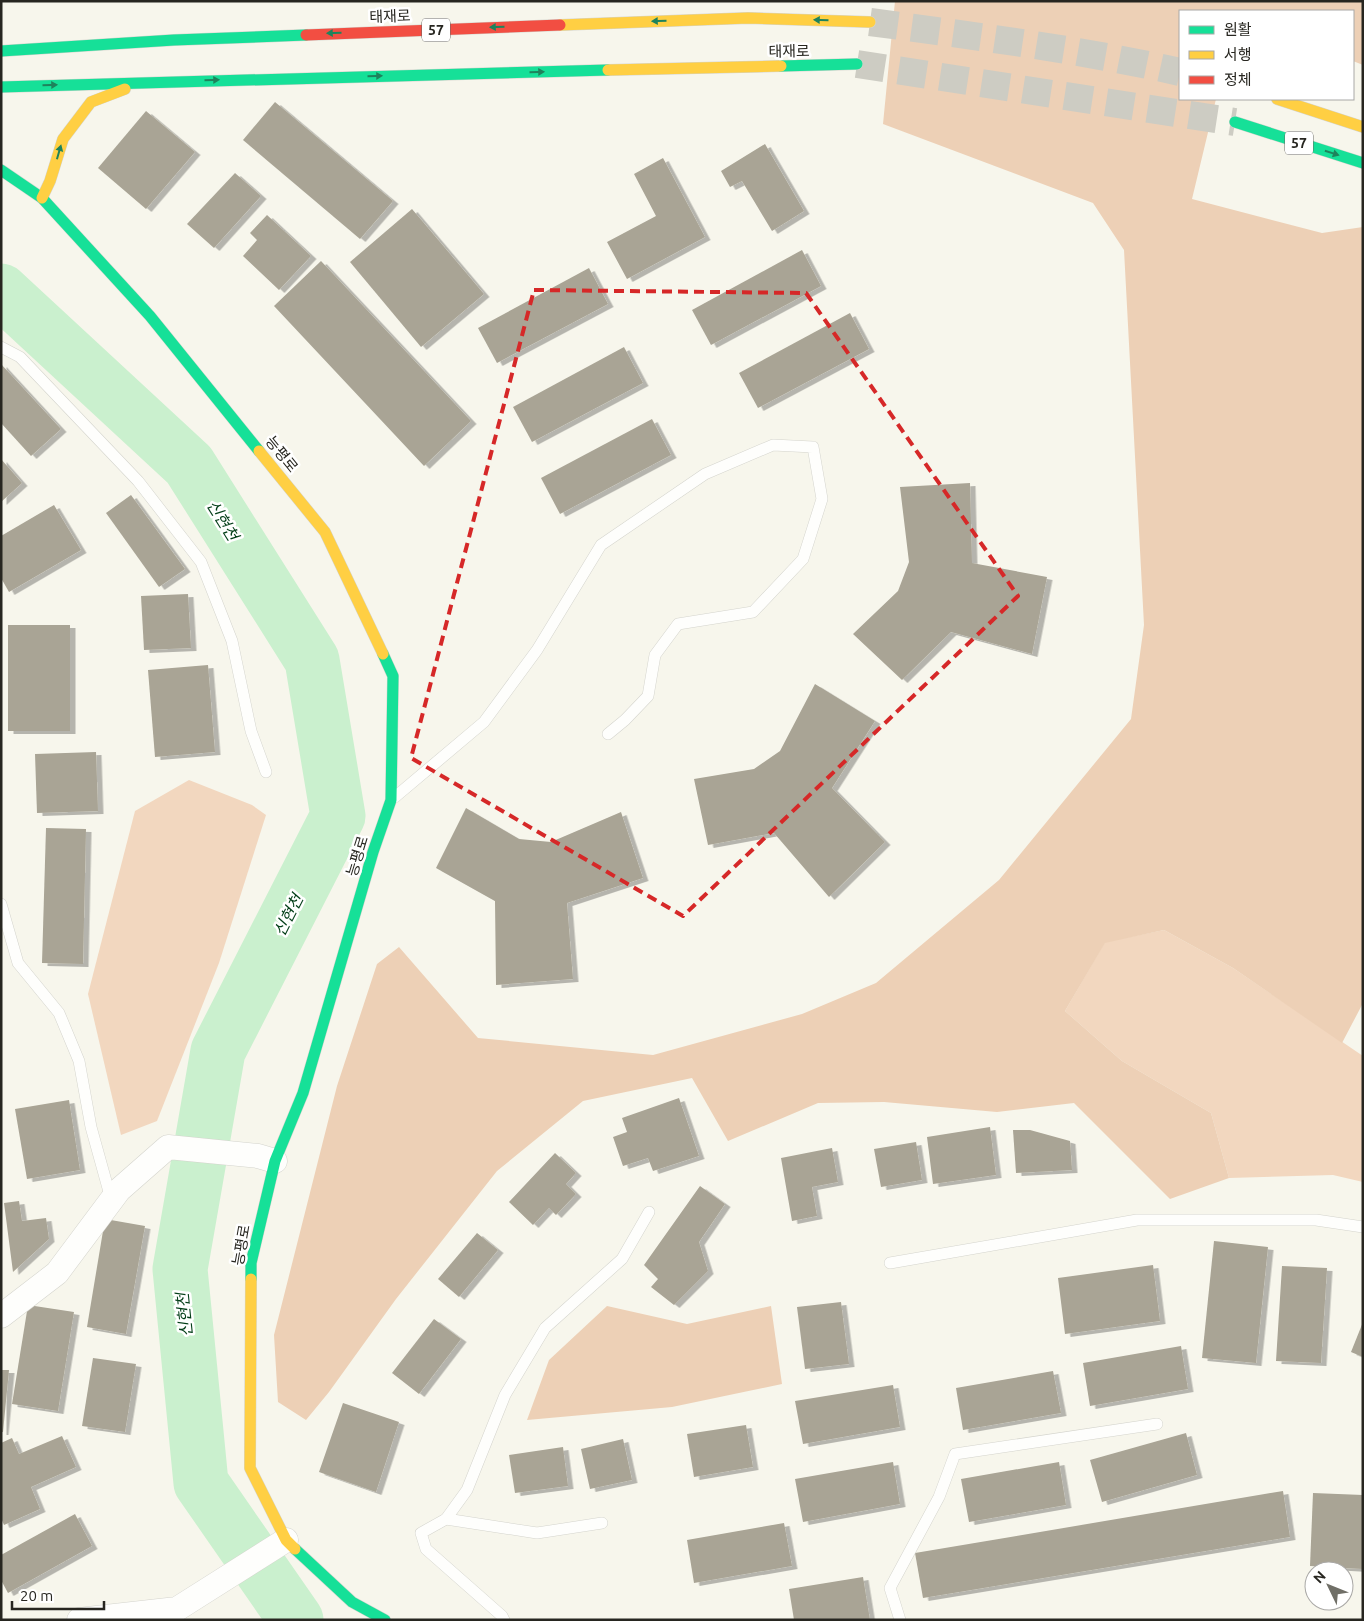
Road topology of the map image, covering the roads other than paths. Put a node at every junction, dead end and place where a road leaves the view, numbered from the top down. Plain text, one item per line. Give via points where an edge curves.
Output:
1 (870, 22) tunnel mouth
2 (1, 51) edge
3 (857, 64) tunnel mouth
4 (146, 82) junction
5 (1, 87) edge
6 (1280, 100) edge
7 (1235, 122) tunnel mouth
8 (1363, 127) edge
9 (1363, 163) edge
10 (1, 170) edge
11 (42, 198) junction
12 (1, 347) edge
13 (608, 734) dead end
14 (266, 772) dead end
15 (391, 800) junction
16 (1, 904) edge
17 (266, 1158) junction
18 (111, 1201) junction
19 (649, 1212) dead end
20 (1363, 1227) edge
21 (890, 1263) dead end
22 (1, 1316) edge
23 (1157, 1424) dead end
24 (446, 1519) junction
25 (602, 1523) dead end
26 (285, 1541) junction
27 (78, 1620) edge
28 (386, 1620) edge
29 (504, 1620) edge
30 (900, 1620) edge

1 -> 2 main road, 태재로 / 57 via 748,18 174,40
4 -> 3 main road, 태재로
5 -> 4 main road, 태재로
11 -> 4 main road via 63,139 91,102
6 - 8 main road, 57
7 -> 9 main road, 57
10 - 11 main road, 능평로
11 - 15 main road, 능평로 via 150,316 325,532 393,676
12 - 14 lane via 20,357 138,481 202,562 232,641 251,731
13 - 15 lane via 648,696 655,655 678,624 753,612 803,559 822,500 813,447 773,445 705,474 601,545 537,650 484,722
15 - 17 main road, 능평로 via 304,1093
16 - 18 lane via 18,963 59,1013 79,1061 91,1128
17 - 18 street via 168,1147
17 - 26 main road, 능평로 via 251,1264 250,1468
18 - 22 street via 58,1273
19 - 24 lane via 622,1259 546,1328 505,1396 467,1490
20 - 21 lane via 1316,1220 1137,1220
23 - 30 lane via 955,1454 939,1497 890,1588
24 - 25 lane via 537,1533
24 - 29 lane via 421,1533 426,1549
26 - 27 street via 176,1609
26 - 28 main road, 능평로 via 352,1602

